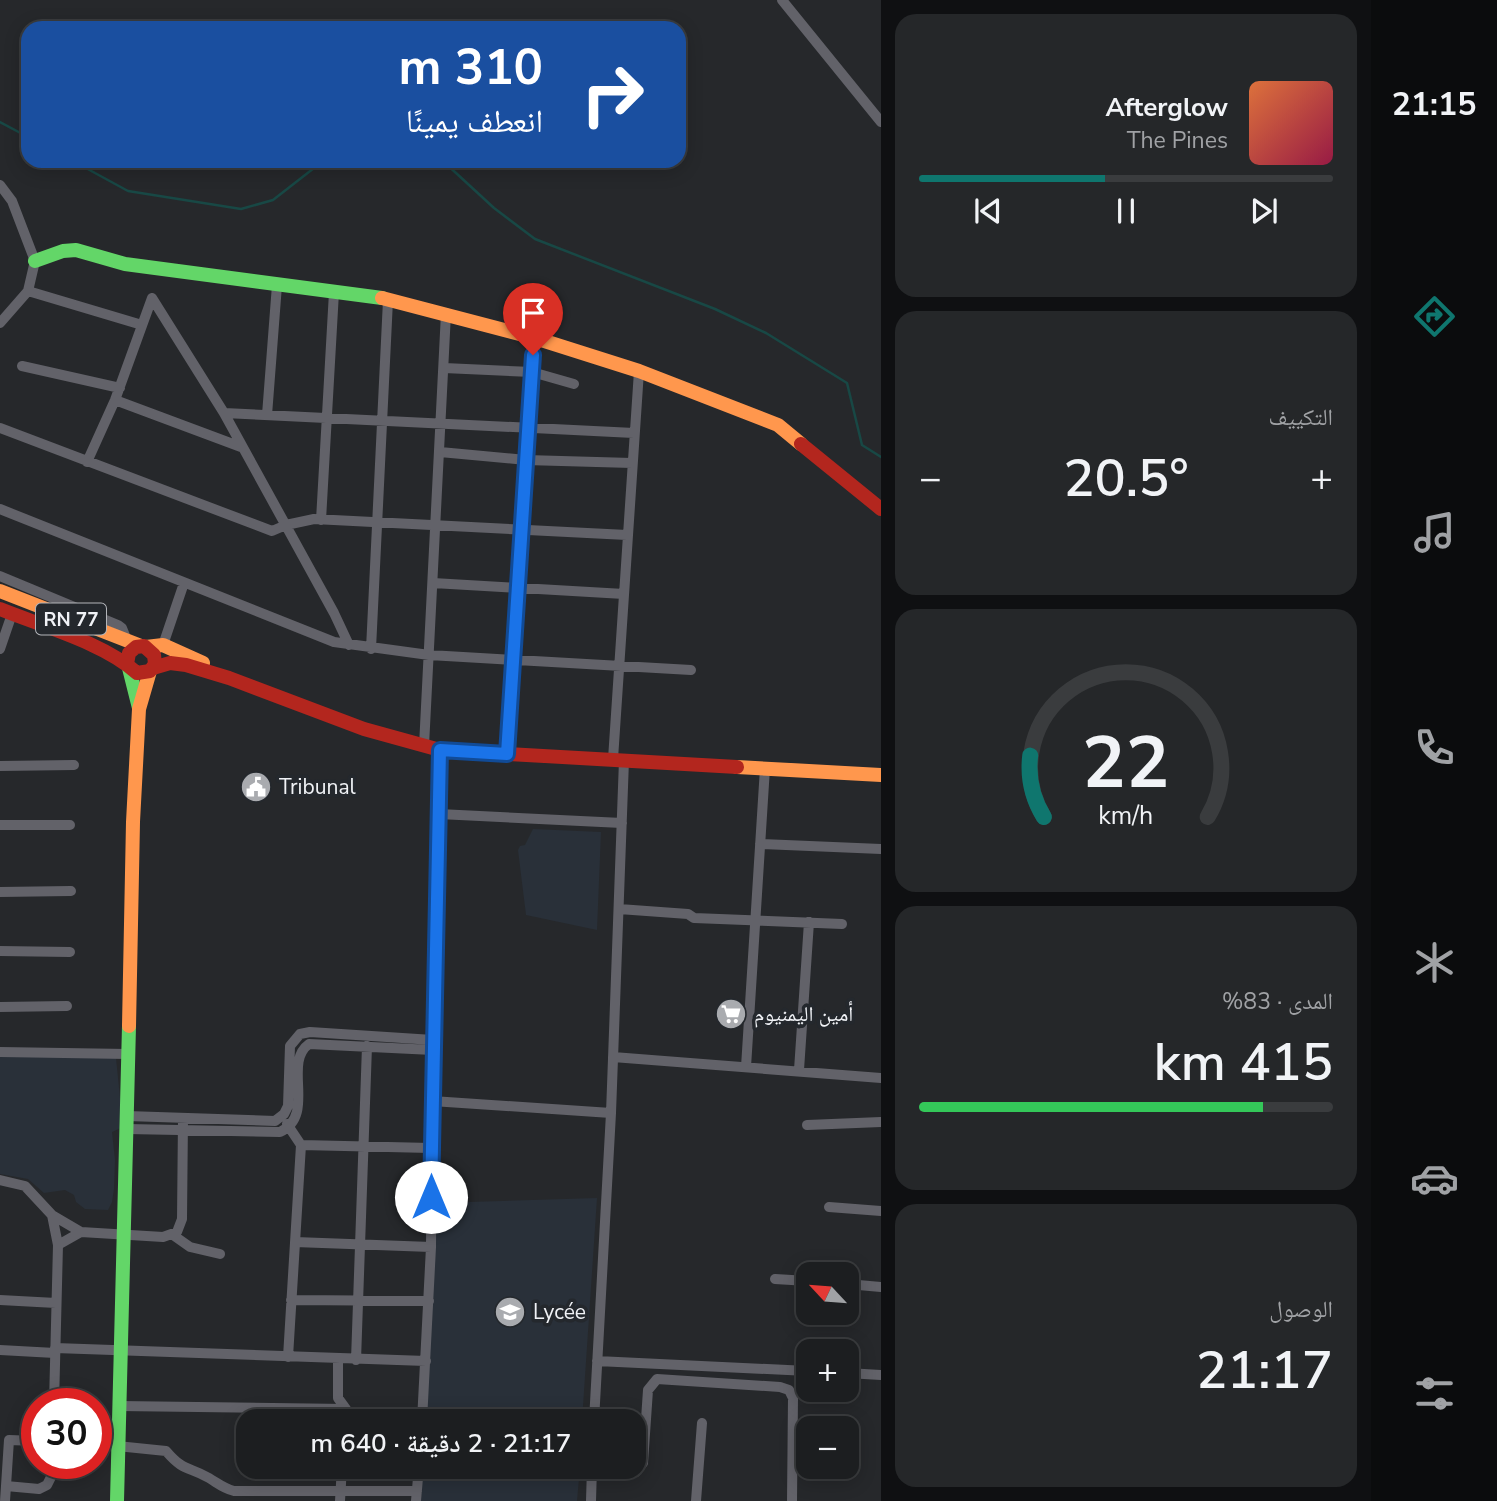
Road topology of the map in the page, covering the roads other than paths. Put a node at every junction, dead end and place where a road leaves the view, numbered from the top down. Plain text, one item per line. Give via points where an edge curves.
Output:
1 (782, 0) edge
2 (881, 122) edge
3 (0, 185) edge
4 (35, 261) junction
5 (277, 285) junction
6 (29, 291) junction
7 (334, 292) junction
8 (388, 300) junction
9 (446, 313) junction
10 (0, 323) edge
11 (142, 325) junction
12 (535, 338) junction
13 (22, 366) dead end
14 (444, 368) junction
15 (639, 371) junction
16 (532, 372) junction
17 (574, 384) dead end
18 (120, 388) junction
19 (115, 400) junction
20 (224, 413) junction
21 (267, 415) junction
22 (326, 418) junction
23 (380, 421) junction
24 (441, 424) junction
25 (0, 428) edge
26 (528, 428) junction
27 (634, 433) junction
28 (241, 447) junction
29 (440, 452) junction
30 (526, 460) junction
31 (87, 462) junction
32 (632, 463) junction
33 (0, 509) edge
34 (881, 509) edge
35 (321, 520) junction
36 (377, 522) junction
37 (286, 525) junction
38 (436, 525) junction
39 (522, 529) junction
40 (628, 535) junction
41 (0, 576) edge
42 (184, 583) junction
43 (433, 583) junction
44 (518, 586) junction
45 (0, 591) edge
46 (624, 594) junction
47 (5, 617) edge
48 (125, 638) junction
49 (163, 645) junction
50 (349, 645) junction
51 (143, 646) junction
52 (0, 649) edge
53 (371, 649) junction
54 (429, 654) junction
55 (513, 660) junction
56 (128, 666) junction
57 (619, 666) junction
58 (151, 669) junction
59 (691, 670) dead end
60 (229, 678) junction
61 (139, 709) junction
62 (425, 747) junction
63 (440, 750) junction
64 (507, 754) junction
65 (619, 759) junction
66 (74, 765) dead end
67 (0, 766) edge
68 (765, 768) junction
69 (881, 775) edge
70 (439, 814) junction
71 (622, 823) junction
72 (0, 825) edge
73 (70, 825) dead end
74 (761, 844) junction
75 (881, 849) edge
76 (71, 891) dead end
77 (0, 892) edge
78 (619, 909) junction
79 (756, 920) junction
80 (809, 922) junction
81 (842, 924) dead end
82 (0, 951) edge
83 (70, 952) dead end
84 (66, 1006) dead end
85 (0, 1007) edge
86 (433, 1045) junction
87 (366, 1046) junction
88 (0, 1052) edge
89 (128, 1054) junction
90 (613, 1057) junction
91 (746, 1067) junction
92 (799, 1070) junction
93 (881, 1078) edge
94 (432, 1101) junction
95 (611, 1113) junction
96 (183, 1118) junction
97 (281, 1118) junction
98 (881, 1122) edge
99 (127, 1123) junction
100 (807, 1125) dead end
101 (290, 1127) junction
102 (183, 1131) junction
103 (301, 1144) junction
104 (365, 1145) junction
105 (431, 1148) junction
106 (0, 1180) edge
107 (829, 1207) dead end
108 (881, 1210) edge
109 (52, 1215) junction
110 (81, 1232) junction
111 (125, 1235) junction
112 (173, 1235) junction
113 (295, 1242) junction
114 (58, 1245) junction
115 (361, 1245) junction
116 (431, 1247) junction
117 (220, 1254) dead end
118 (775, 1279) dead end
119 (796, 1280) edge
120 (859, 1285) edge
121 (881, 1287) edge
122 (0, 1300) edge
123 (291, 1300) junction
124 (358, 1300) junction
125 (429, 1301) junction
126 (56, 1303) junction
127 (0, 1350) edge
128 (55, 1351) junction
129 (122, 1351) junction
130 (288, 1357) junction
131 (338, 1359) junction
132 (356, 1360) junction
133 (426, 1361) junction
134 (597, 1361) junction
135 (796, 1370) edge
136 (859, 1374) edge
137 (881, 1375) edge
138 (54, 1388) edge
139 (119, 1406) junction
140 (346, 1409) joint
141 (423, 1409) edge
142 (595, 1409) edge
143 (646, 1419) edge
144 (702, 1423) dead end
145 (5, 1439) edge
146 (117, 1446) junction
147 (50, 1479) edge
148 (341, 1479) edge
149 (592, 1479) edge
150 (6, 1486) junction
151 (341, 1490) junction
152 (417, 1496) edge
153 (5, 1501) edge
154 (117, 1501) edge
155 (340, 1501) edge
156 (591, 1501) edge
157 (696, 1501) edge
158 (792, 1501) edge

1 - 2 street
3 - 4 street via 12,201
4 - 5 main road via 76,250 125,264
4 - 6 street
5 - 7 main road
5 - 21 street
6 - 10 street
6 - 11 street
7 - 8 main road
7 - 22 street
8 - 9 main road
8 - 23 street
9 - 12 main road
9 - 14 street
11 - 18 street
11 - 20 street via 152,298
12 - 15 main road
12 - 16 street
13 - 18 street
14 - 16 street
14 - 24 street
15 - 27 street
15 - 34 main road via 778,425
16 - 17 street
16 - 26 street
18 - 19 street
19 - 28 street
19 - 31 street
20 - 21 street
20 - 28 street
21 - 22 street
22 - 23 street
22 - 35 street
23 - 24 street
23 - 36 street
24 - 26 street
24 - 29 street
25 - 31 street
26 - 27 street
26 - 30 street
27 - 32 street
28 - 37 street
29 - 30 street
29 - 38 street
30 - 32 street
30 - 39 street
31 - 37 street via 272,531
32 - 40 street
33 - 42 street
35 - 36 street
35 - 37 street
36 - 38 street
36 - 53 street
37 - 50 street
38 - 39 street
38 - 43 street
39 - 40 street
39 - 44 street
40 - 46 street
41 - 48 street via 118,625
42 - 49 street
42 - 50 street
43 - 44 street
43 - 54 street
44 - 46 street
44 - 55 street
45 - 48 main road, RN 77
46 - 57 street
47 - 52 street
47 - 56 main road, RN 77 via 92,646
48 - 51 main road, RN 77
49 - 51 main road, RN 77
49 - 60 main road, RN 77
50 - 53 street
51 - 56 main road via 130,650
51 - 58 main road via 154,655
53 - 54 street
54 - 55 street
54 - 62 street
55 - 57 street
55 - 64 street
56 - 58 main road via 141,674
56 - 61 main road
57 - 59 street
57 - 65 street
58 - 60 main road, RN 77 via 175,663
58 - 61 main road
60 - 62 main road, RN 77
61 - 89 main road
62 - 63 main road, RN 77
63 - 64 main road, RN 77
63 - 70 street
64 - 65 main road, RN 77
65 - 68 main road, RN 77
65 - 71 street
66 - 67 street
68 - 69 main road, RN 77
68 - 74 street
70 - 71 street
70 - 86 street
71 - 78 street
72 - 73 street
74 - 75 street
74 - 79 street
76 - 77 street
78 - 79 street
78 - 90 street
79 - 80 street
79 - 91 street
80 - 81 street
80 - 92 street
82 - 83 street
84 - 85 street
86 - 87 street
86 - 94 street
86 - 97 street via 300,1034 290,1046 288,1106
87 - 101 street via 314,1042 305,1046 300,1055 297,1114
87 - 104 street
88 - 89 street
89 - 99 main road
90 - 91 street
90 - 95 street
91 - 92 street
92 - 93 street
94 - 95 street
94 - 105 street
95 - 134 street
96 - 97 street via 268,1122
96 - 99 street
96 - 102 street
97 - 101 street
98 - 100 street
99 - 102 street
99 - 111 main road
101 - 102 street via 272,1133
101 - 103 street
102 - 112 street via 182,1223
103 - 104 street
103 - 113 street
104 - 105 street
104 - 115 street
105 - 116 street
106 - 109 street via 24,1186
107 - 108 street
109 - 110 street
109 - 114 street
110 - 111 street
110 - 114 street
111 - 112 street
111 - 129 main road
112 - 117 street via 190,1247
113 - 115 street
113 - 123 street
114 - 126 street
115 - 116 street
115 - 124 street
116 - 125 street
118 - 119 street
120 - 121 street
122 - 126 street
123 - 124 street
123 - 130 street
124 - 125 street
124 - 132 street
125 - 133 street
126 - 128 street
127 - 128 street
128 - 129 street
128 - 138 street
129 - 130 street
129 - 139 main road
130 - 131 street
131 - 132 street
131 - 140 street via 338,1398
132 - 133 street
133 - 141 street
134 - 135 street
134 - 142 street
136 - 137 street
139 - 140 street
139 - 146 main road
143 - 158 street via 648,1390 657,1379 789,1390 793,1398
144 - 157 street
145 - 150 street
146 - 151 street via 166,1451 180,1467 211,1479 220,1488
146 - 154 main road
147 - 150 street via 39,1489
148 - 151 street
149 - 156 street
150 - 153 street
151 - 152 street
151 - 155 street

